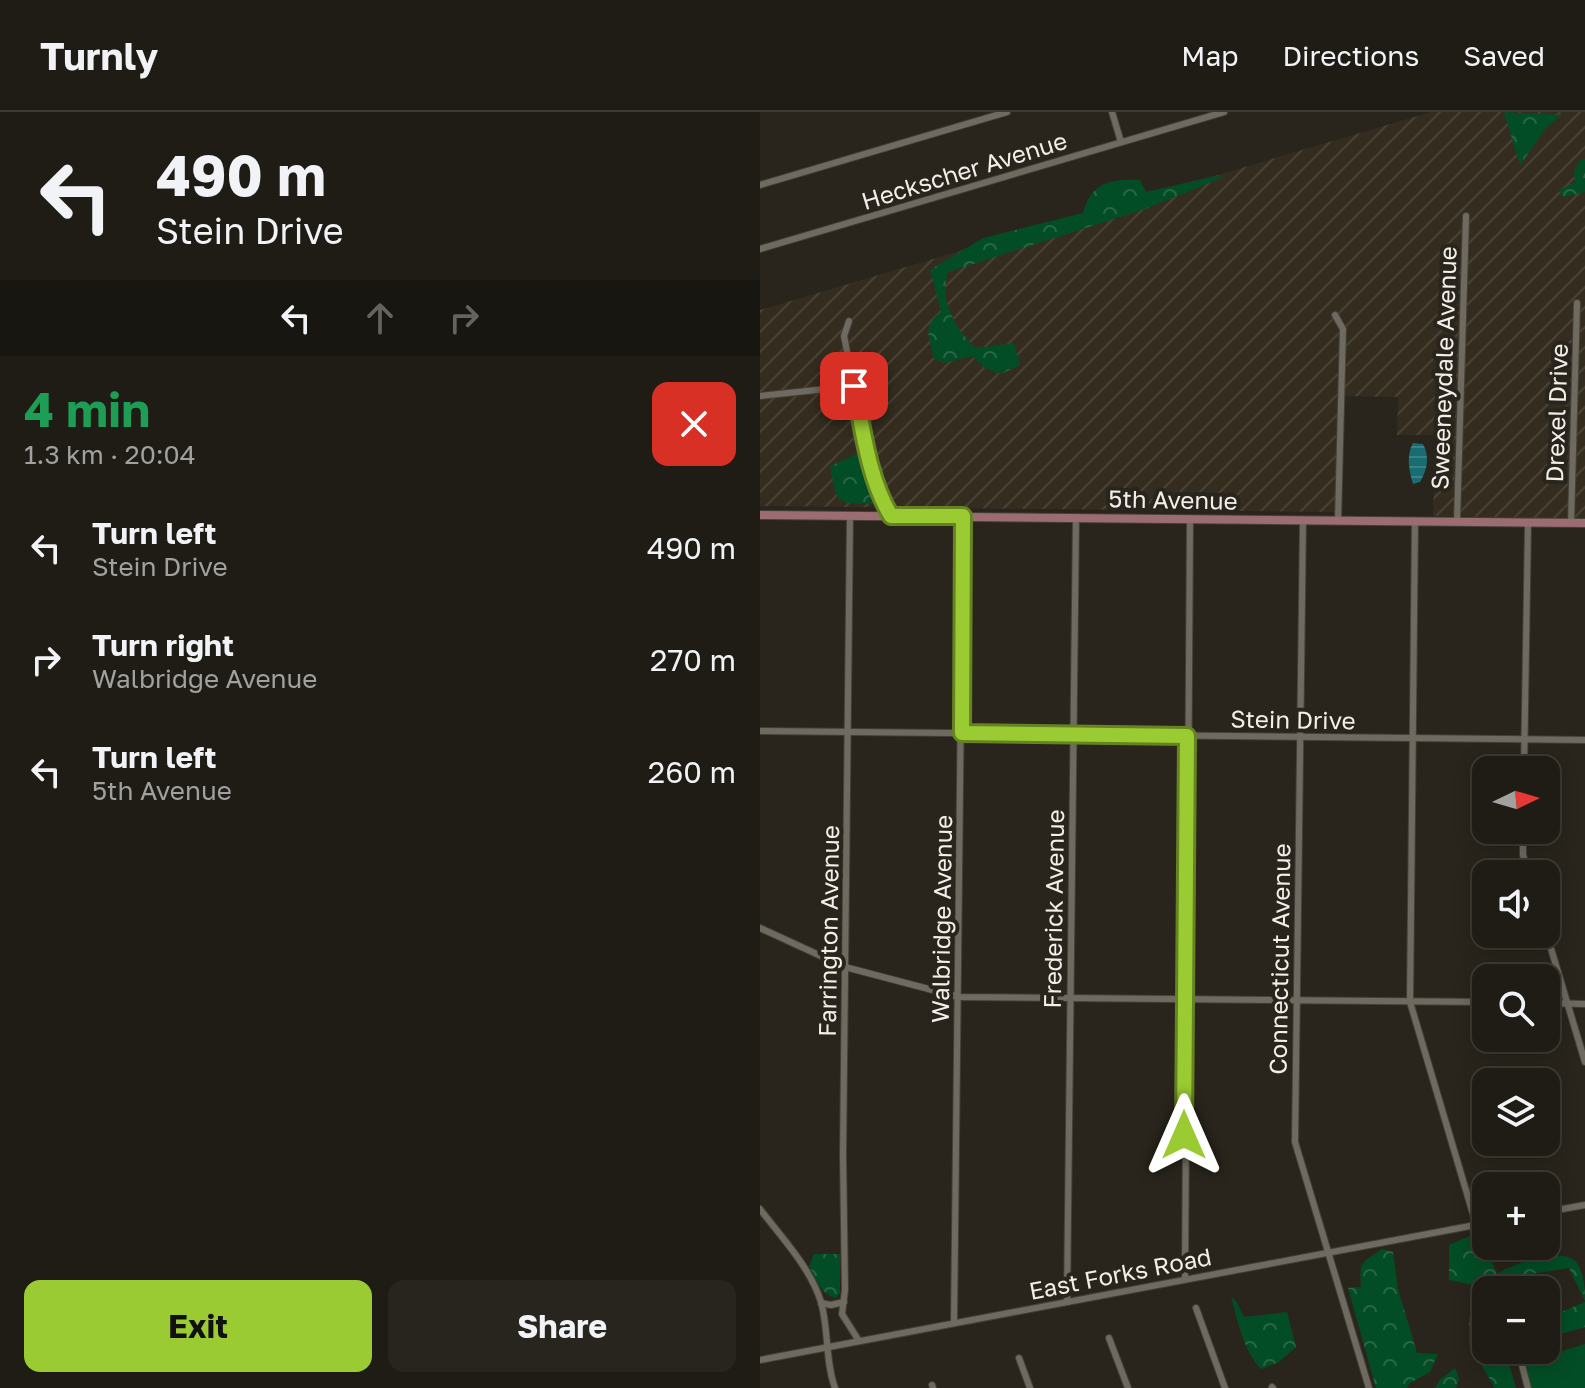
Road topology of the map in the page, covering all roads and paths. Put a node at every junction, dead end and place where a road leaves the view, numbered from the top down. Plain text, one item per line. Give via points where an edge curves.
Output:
1 (1007, 112) edge
2 (1112, 112) edge
3 (1224, 112) edge
4 (1121, 142) junction
5 (760, 185) edge
6 (1466, 216) dead end
7 (760, 249) edge
8 (1577, 303) dead end
9 (1335, 315) dead end
10 (849, 321) dead end
11 (854, 386) junction
12 (760, 396) edge
13 (760, 515) edge
14 (850, 515) junction
15 (891, 516) junction
16 (963, 516) junction
17 (1076, 517) junction
18 (1190, 519) junction
19 (1303, 520) junction
20 (1338, 520) junction
21 (1415, 521) junction
22 (1457, 521) junction
23 (1571, 523) junction
24 (1585, 523) edge
25 (1528, 524) junction
26 (760, 731) edge
27 (848, 732) junction
28 (962, 733) junction
29 (1073, 734) junction
30 (1187, 736) junction
31 (1301, 737) junction
32 (1413, 738) junction
33 (1525, 739) junction
34 (1585, 740) edge
35 (1524, 756) edge
36 (760, 928) edge
37 (1551, 948) edge
38 (845, 967) junction
39 (959, 997) junction
40 (1071, 998) junction
41 (1185, 1000) junction
42 (1296, 1001) junction
43 (1410, 1002) junction
44 (1472, 1002) edge
45 (1560, 1003) edge
46 (1567, 1003) junction
47 (1585, 1004) edge
48 (1585, 1062) edge
49 (1585, 1205) edge
50 (760, 1209) edge
51 (1560, 1209) edge
52 (1472, 1211) edge
53 (1472, 1225) edge
54 (1328, 1252) junction
55 (1185, 1279) junction
56 (844, 1302) junction
57 (1067, 1302) junction
58 (821, 1303) junction
59 (831, 1305) junction
60 (1196, 1308) dead end
61 (842, 1314) junction
62 (954, 1323) junction
63 (1109, 1338) dead end
64 (859, 1341) junction
65 (828, 1347) junction
66 (1019, 1358) dead end
67 (760, 1360) edge
68 (1522, 1364) edge
69 (835, 1388) edge
70 (1030, 1388) edge
71 (1128, 1388) edge
72 (1225, 1388) edge
73 (1369, 1388) edge
74 (1528, 1388) edge

1 - 5 street
2 - 4 street
3 - 4 street, Heckscher Avenue
4 - 7 street, Heckscher Avenue
6 - 22 street, Sweeneydale Avenue
8 - 23 street, Drexel Drive
9 - 20 street via 1343,329
10 - 11 street via 844,336
11 - 12 street
11 - 15 street via 868,452
13 - 14 main road, 5th Avenue
14 - 15 main road, 5th Avenue
14 - 27 street, Farrington Avenue
15 - 16 main road, 5th Avenue
16 - 17 main road, 5th Avenue
16 - 28 street, Walbridge Avenue
17 - 18 main road, 5th Avenue
17 - 29 street, Frederick Avenue
18 - 19 main road, 5th Avenue
18 - 30 street
19 - 20 main road, 5th Avenue
19 - 31 street, Connecticut Avenue
20 - 21 main road, 5th Avenue
21 - 22 main road, 5th Avenue
21 - 32 street
22 - 25 main road, 5th Avenue
23 - 24 main road, 5th Avenue
23 - 25 main road, 5th Avenue
25 - 33 street
26 - 27 street, Stein Drive
27 - 28 street, Stein Drive
27 - 38 street, Farrington Avenue
28 - 29 street, Stein Drive
28 - 39 street, Walbridge Avenue
29 - 30 street, Stein Drive
29 - 40 street, Frederick Avenue
30 - 31 street, Stein Drive
30 - 41 street
31 - 32 street, Stein Drive
31 - 42 street, Connecticut Avenue
32 - 33 street, Stein Drive
32 - 43 street
33 - 34 street, Stein Drive
33 - 35 street
36 - 38 street
37 - 46 street
38 - 39 street
38 - 56 street, Farrington Avenue
39 - 40 street
39 - 62 street, Walbridge Avenue
40 - 41 street
40 - 57 street, Frederick Avenue
41 - 42 street
41 - 55 street
42 - 43 street
42 - 54 street, Connecticut Avenue via 1295,1142
43 - 44 street
43 - 52 street
45 - 46 street
46 - 47 street
46 - 48 street
49 - 51 street
50 - 58 street via 803,1267
53 - 54 street, East Forks Road
54 - 55 street, East Forks Road
54 - 73 street, Connecticut Avenue
55 - 57 street, East Forks Road
56 - 59 street
56 - 61 street, Farrington Avenue
57 - 62 street, East Forks Road
58 - 59 street
58 - 65 street
59 - 61 street
60 - 72 street
61 - 64 street
62 - 64 street, East Forks Road
63 - 71 street
64 - 65 street, East Forks Road
65 - 67 street, East Forks Road
65 - 69 street
66 - 70 street
68 - 74 street

